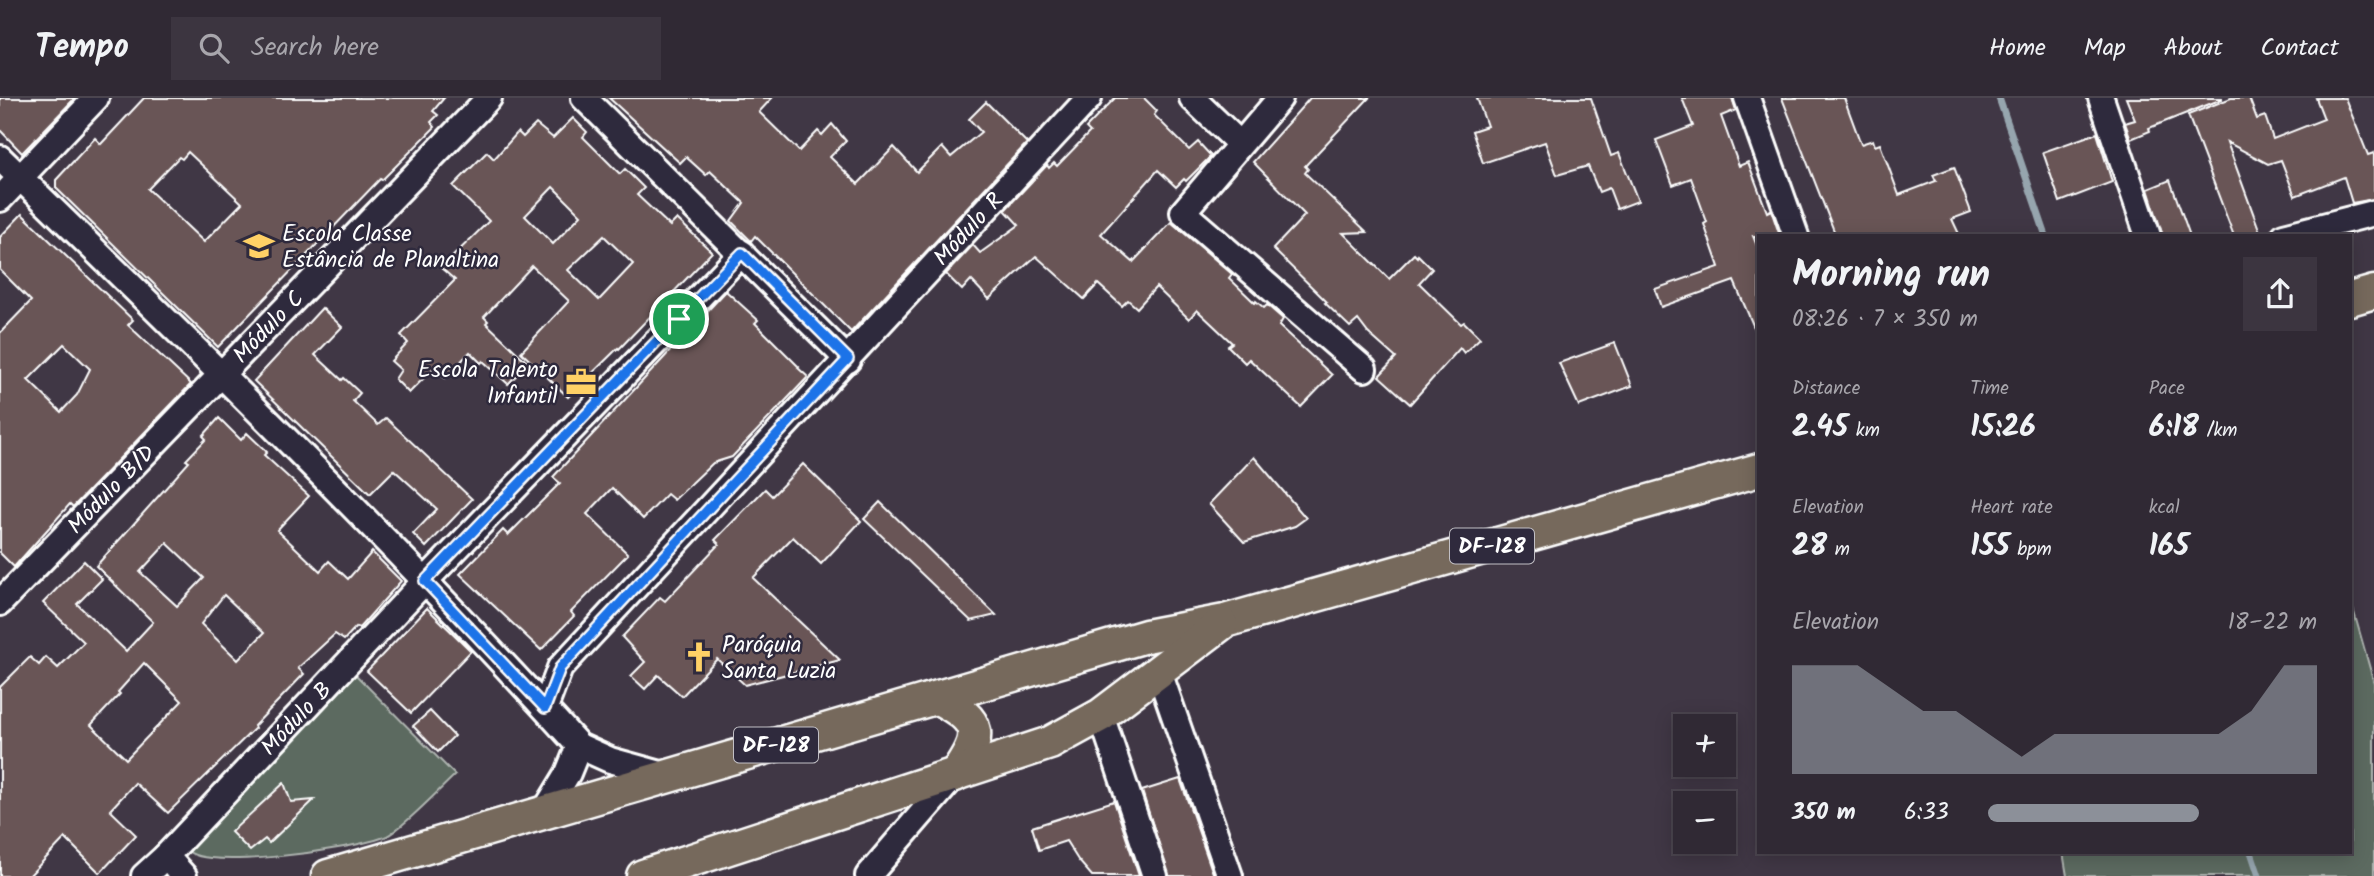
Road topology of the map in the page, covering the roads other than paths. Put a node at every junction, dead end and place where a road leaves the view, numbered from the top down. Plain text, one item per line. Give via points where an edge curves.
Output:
1 (96, 98) edge
2 (489, 98) edge
3 (584, 98) edge
4 (1090, 98) edge
5 (1192, 98) edge
6 (1280, 98) edge
7 (1747, 98) edge
8 (2101, 98) edge
9 (1239, 143) junction
10 (0, 158) edge
11 (20, 177) junction
12 (0, 199) edge
13 (2374, 213) edge
14 (1795, 234) edge
15 (2147, 234) edge
16 (2292, 234) edge
17 (742, 253) junction
18 (2374, 292) edge
19 (2352, 298) edge
20 (848, 359) junction
21 (1364, 369) dead end
22 (220, 374) junction
23 (1757, 471) edge
24 (425, 581) junction
25 (0, 603) edge
26 (1225, 621) junction
27 (1159, 672) junction
28 (938, 698) junction
29 (545, 708) junction
30 (1101, 715) junction
31 (579, 746) junction
32 (955, 775) junction
33 (668, 776) junction
34 (543, 814) junction
35 (166, 856) junction
36 (144, 876) edge
37 (184, 876) edge
38 (328, 876) edge
39 (643, 876) edge
40 (868, 876) edge
41 (1156, 876) edge
42 (1230, 876) edge

1 - 11 street
2 - 22 street, Módulo C
3 - 17 street
4 - 20 street, Módulo R
5 - 9 street
6 - 9 street
7 - 14 street
8 - 15 street
9 - 21 street via 1182,212
10 - 11 street
11 - 12 street
11 - 22 street
13 - 16 street
17 - 20 street
17 - 24 street, Módulo B
18 - 19 main road
20 - 29 street, Módulo R via 560,668
22 - 24 street
22 - 25 street, Módulo B/D
23 - 26 main road, DF-128 / DF-128
24 - 29 street
24 - 35 street, Módulo B
26 - 27 main road, DF-128 / DF-128
26 - 28 main road, DF-128 / DF-128 via 1146,636
27 - 30 main road, DF-128 / DF-128
27 - 42 street
28 - 32 main road via 961,710 971,722 975,738 971,753
28 - 33 main road, DF-128 / DF-128
29 - 31 street
30 - 32 main road, DF-128 / DF-128 via 1050,743
30 - 41 street
31 - 33 street
31 - 34 street
32 - 39 main road, DF-128 / DF-128
32 - 40 street
33 - 34 main road, DF-128 / DF-128
34 - 38 main road, DF-128 / DF-128
35 - 36 street, Módulo B
35 - 37 street

